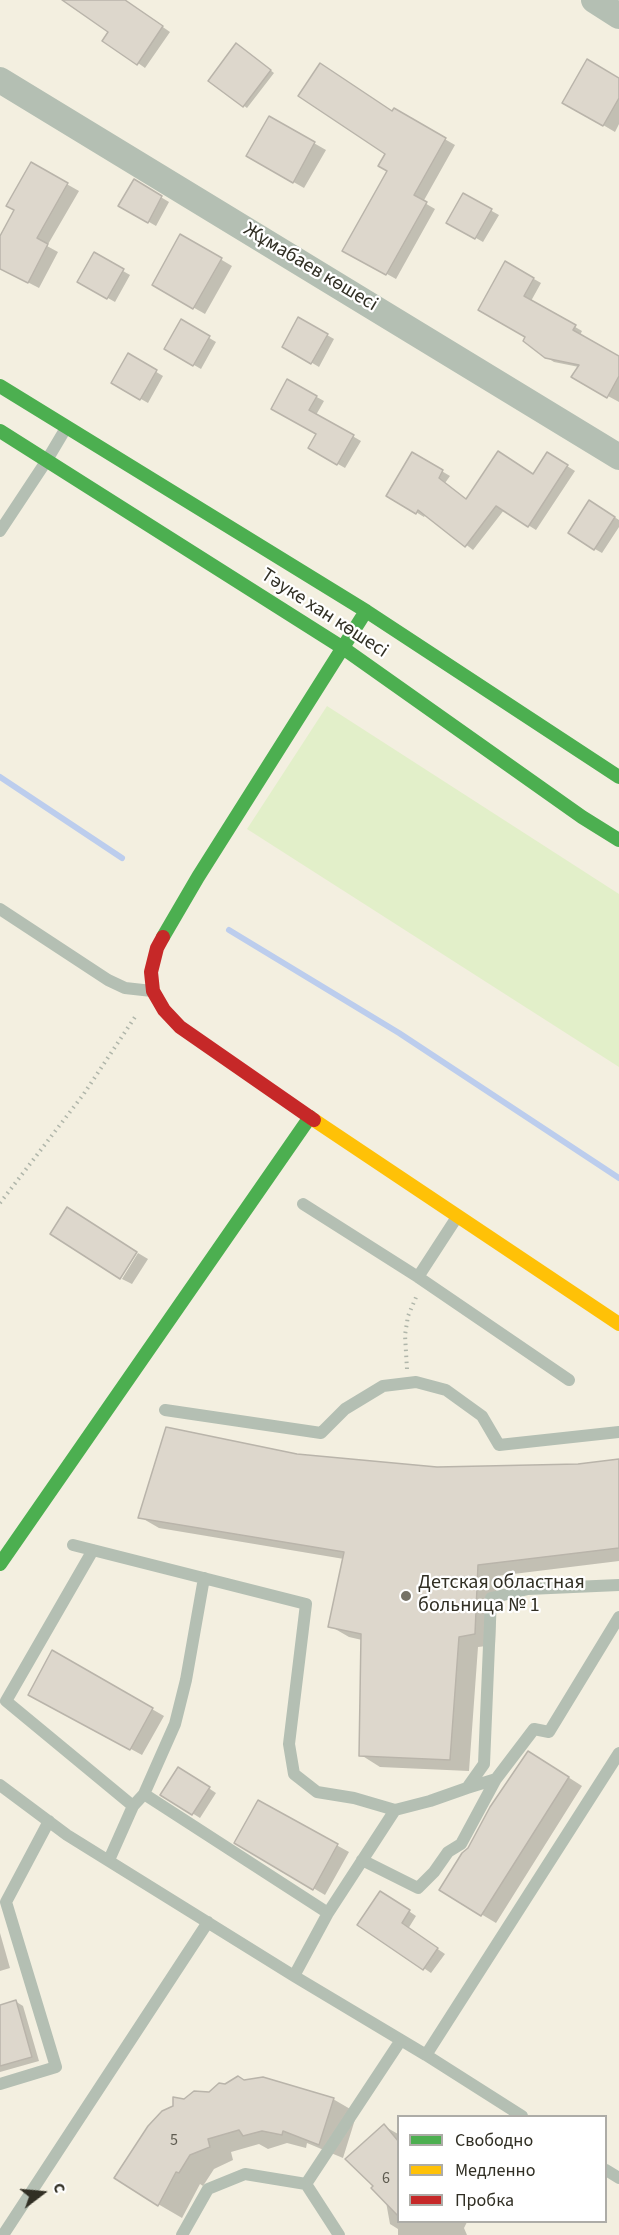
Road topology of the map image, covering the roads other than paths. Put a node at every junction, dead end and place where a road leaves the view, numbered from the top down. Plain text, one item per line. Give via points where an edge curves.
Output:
1 (594, 0) edge
2 (619, 16) edge
3 (0, 80) edge
4 (0, 386) edge
5 (66, 427) junction
6 (0, 431) edge
7 (619, 457) edge
8 (47, 460) junction
9 (0, 531) edge
10 (366, 612) junction
11 (344, 648) junction
12 (619, 777) edge
13 (619, 840) edge
14 (0, 909) edge
15 (153, 991) junction
16 (310, 1117) junction
17 (303, 1204) dead end
18 (457, 1216) junction
19 (421, 1279) junction
20 (619, 1324) edge
21 (569, 1380) dead end
22 (165, 1410) dead end
23 (619, 1432) edge
24 (73, 1545) dead end
25 (93, 1550) junction
26 (0, 1564) edge
27 (204, 1578) junction
28 (619, 1585) edge
29 (619, 1617) edge
30 (619, 1752) edge
31 (496, 1779) junction
32 (0, 1785) edge
33 (467, 1788) junction
34 (144, 1794) junction
35 (133, 1806) junction
36 (395, 1810) junction
37 (49, 1821) junction
38 (109, 1860) junction
39 (362, 1860) junction
40 (3, 1903) edge
41 (328, 1913) junction
42 (208, 1922) junction
43 (294, 1976) junction
44 (400, 2040) junction
45 (426, 2055) junction
46 (0, 2084) edge
47 (520, 2115) edge
48 (306, 2184) junction
49 (8, 2233) edge
50 (182, 2235) edge
51 (339, 2235) edge

1 - 2 street
3 - 7 street, Жұмабаев көшесі
4 - 5 street, Тәуке хан көшесі
5 - 8 lane
5 - 10 street, Тәуке хан көшесі
6 - 8 street, Тәуке хан көшесі
8 - 9 lane
8 - 11 street, Тәуке хан көшесі
10 - 11 street
10 - 12 street, Тәуке хан көшесі
11 - 13 street, Тәуке хан көшесі
11 - 15 street via 157,948 151,972
14 - 15 lane via 108,980 125,988
15 - 16 street via 180,1027
16 - 18 street
16 - 26 street
17 - 19 lane
18 - 19 lane
18 - 20 street
19 - 21 lane
22 - 23 lane via 321,1433 345,1409 383,1386 416,1382 446,1390 482,1416 499,1444
24 - 25 lane
25 - 27 lane
25 - 35 lane via 6,1701
27 - 34 lane via 175,1724
27 - 36 lane via 306,1604 290,1744 294,1774 317,1792
28 - 33 lane via 528,1589 491,1598 484,1764
29 - 31 lane via 549,1732 534,1729
30 - 45 lane
31 - 33 lane
31 - 39 lane via 461,1844 448,1852 418,1888
32 - 37 lane
33 - 36 lane
34 - 35 lane
34 - 41 lane
35 - 38 lane
36 - 39 lane
37 - 38 lane
37 - 40 lane
38 - 42 lane
39 - 41 lane
40 - 46 lane via 56,2067
41 - 43 lane
42 - 43 lane
42 - 49 lane
43 - 44 lane
44 - 45 lane
44 - 48 lane
45 - 47 lane
48 - 50 lane via 245,2174 208,2189
48 - 51 lane

